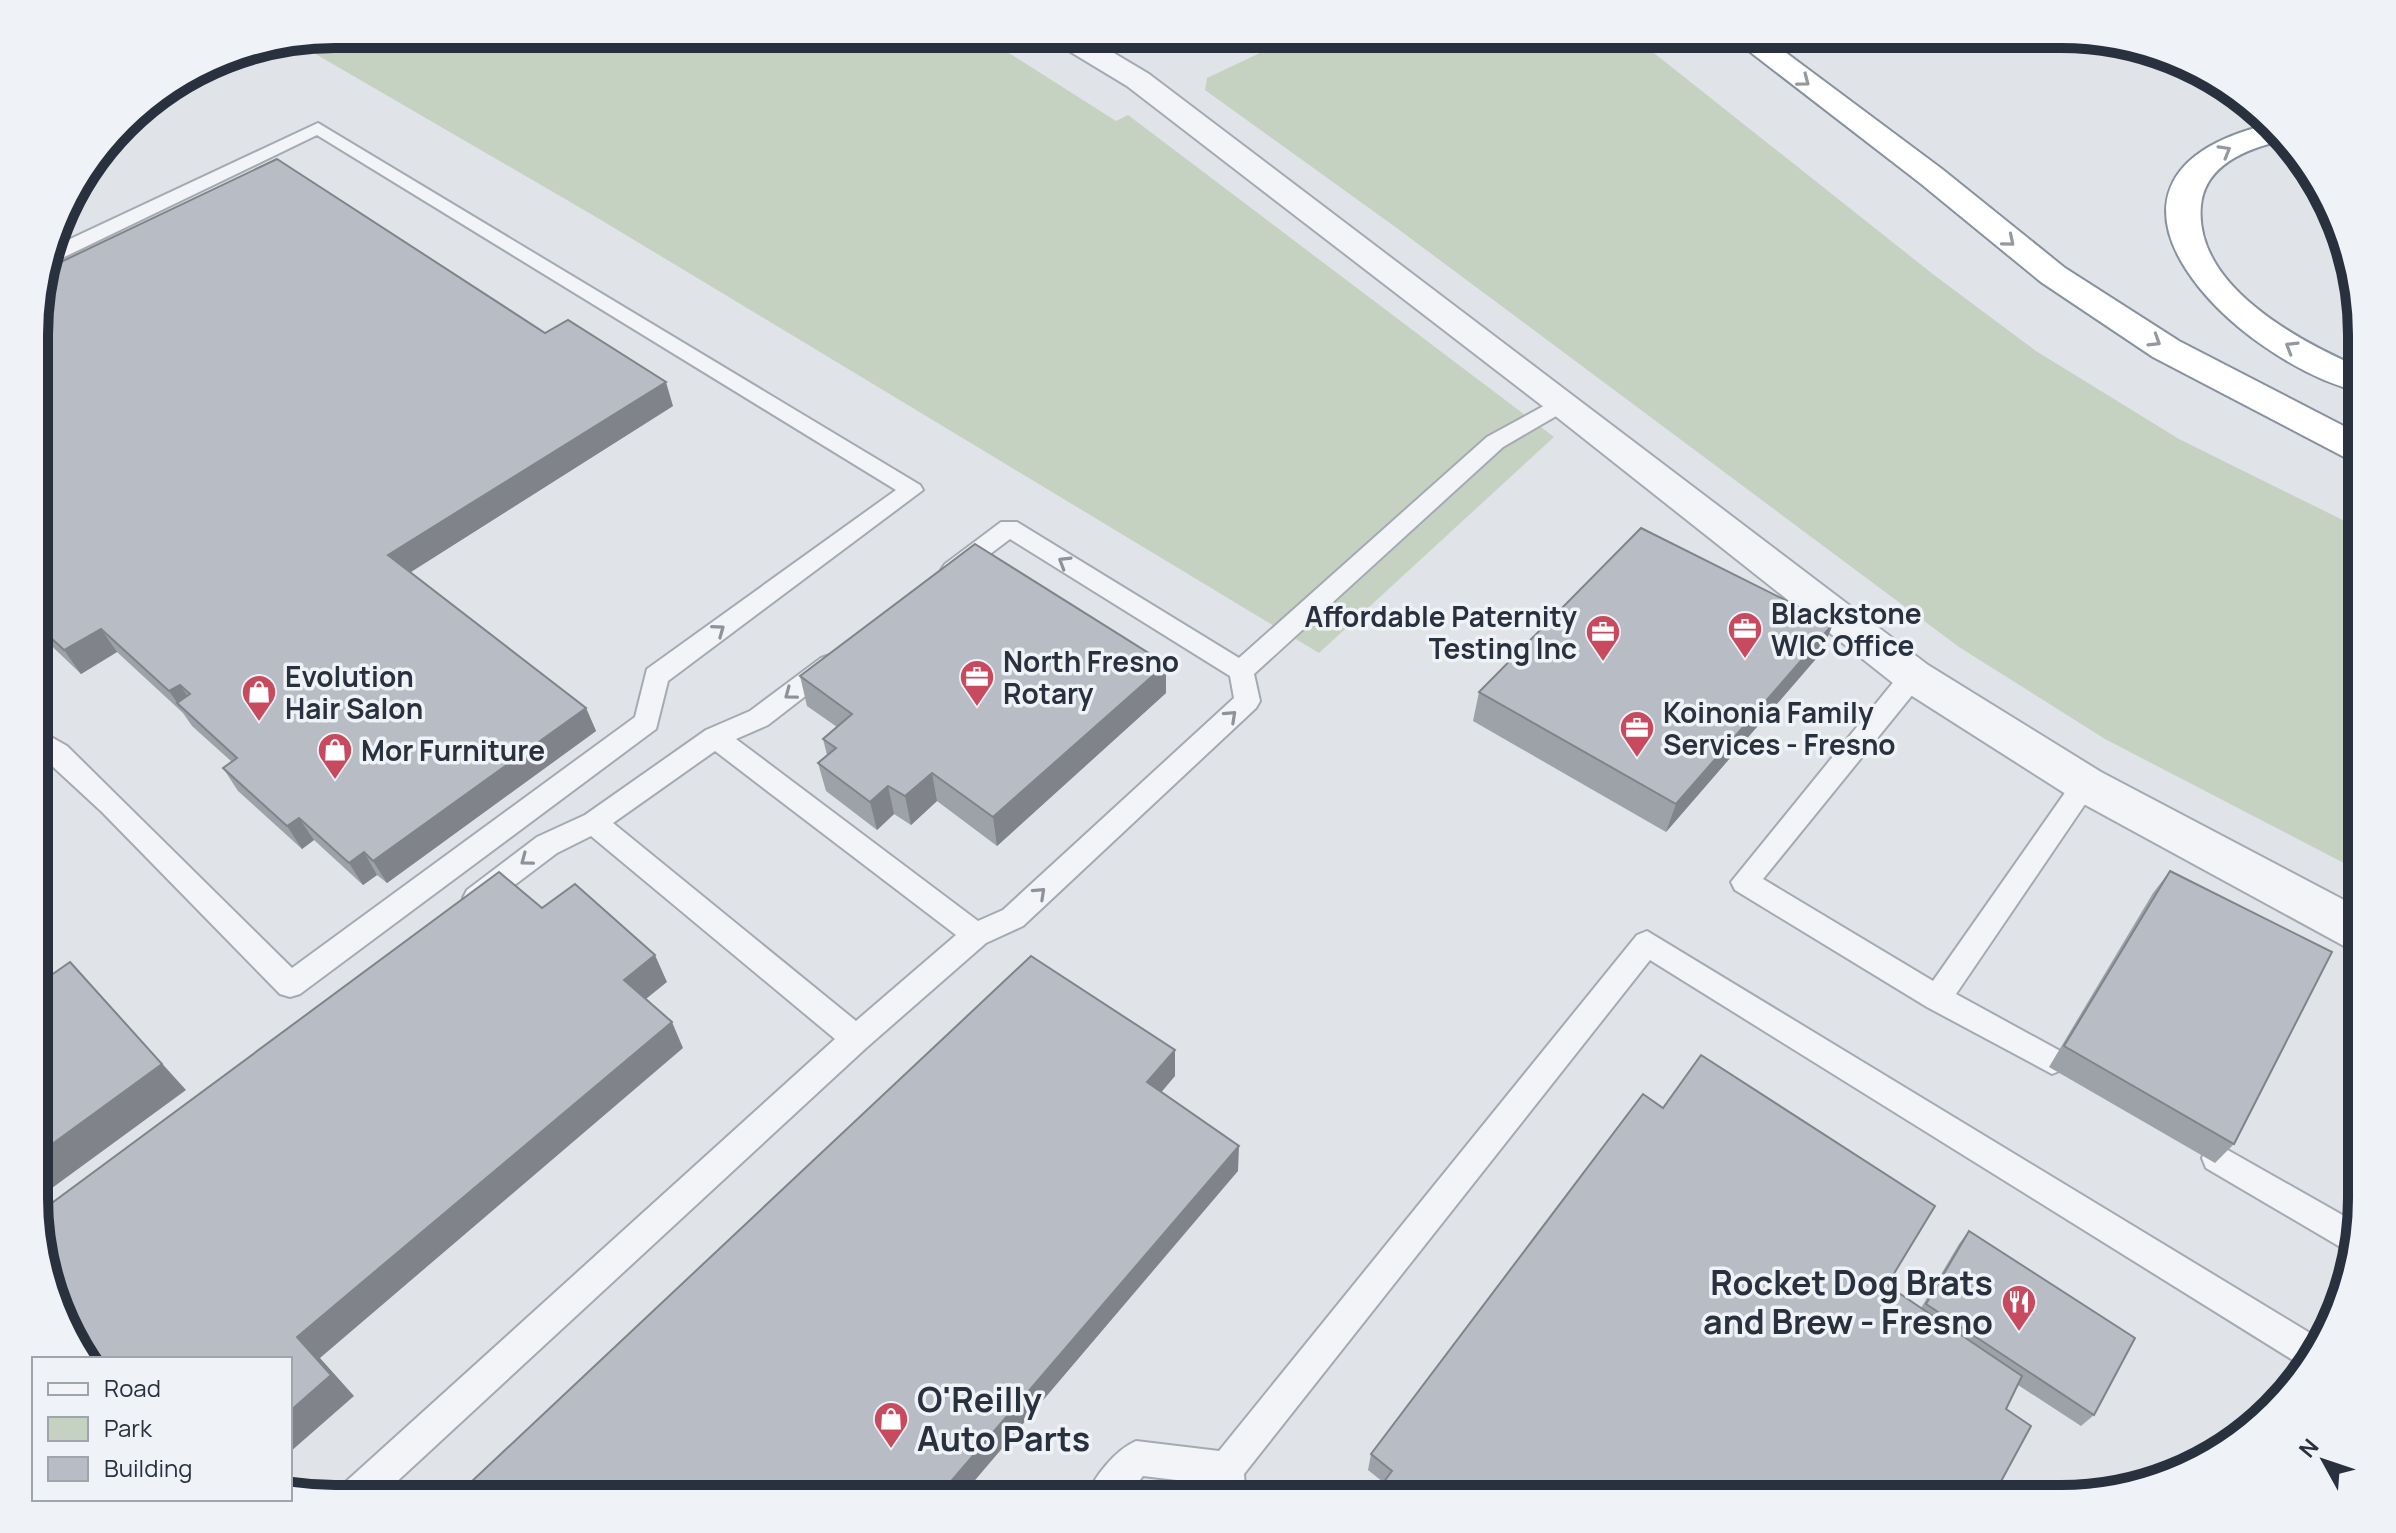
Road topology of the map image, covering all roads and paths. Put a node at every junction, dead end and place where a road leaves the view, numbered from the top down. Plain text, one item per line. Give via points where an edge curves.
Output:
1 (1084, 48) edge
2 (1761, 48) edge
3 (2266, 134) edge
4 (61, 251) edge
5 (2348, 375) edge
6 (1562, 403) junction
7 (2348, 444) edge
8 (934, 585) edge
9 (846, 652) edge
10 (1241, 671) junction
11 (1913, 676) junction
12 (715, 737) junction
13 (48, 747) edge
14 (2085, 784) junction
15 (594, 823) junction
16 (457, 912) edge
17 (2348, 925) edge
18 (976, 935) junction
19 (1937, 998) junction
20 (856, 1039) junction
21 (2052, 1061) dead end
22 (2217, 1158) edge
23 (2346, 1234) edge
24 (2305, 1348) edge
25 (1228, 1484) edge
26 (367, 1485) edge
27 (1114, 1485) edge

1 - 6 street via 1138,80
2 -> 7 highway via 2053,275 2166,349
5 -> 3 highway via 2306,356 2236,308 2208,280 2191,252 2183,226 2187,187 2208,162 2248,138
13 -> 4 lane via 290,985 647,722 656,676 912,490 318,128
6 - 10 lane via 1495,442
6 - 11 street
10 -> 8 lane via 1009,528
9 -> 12 lane via 759,718
18 -> 10 lane via 1013,918 1247,701
11 - 14 street
11 - 19 lane via 1745,882
12 - 15 lane
12 - 18 lane
14 - 17 street
14 - 19 lane
15 -> 16 lane via 547,845
15 - 20 lane
18 - 20 lane
19 - 21 lane
20 - 26 lane
22 - 23 lane
24 - 25 lane via 1647,943
25 - 27 lane via 1136,1458

